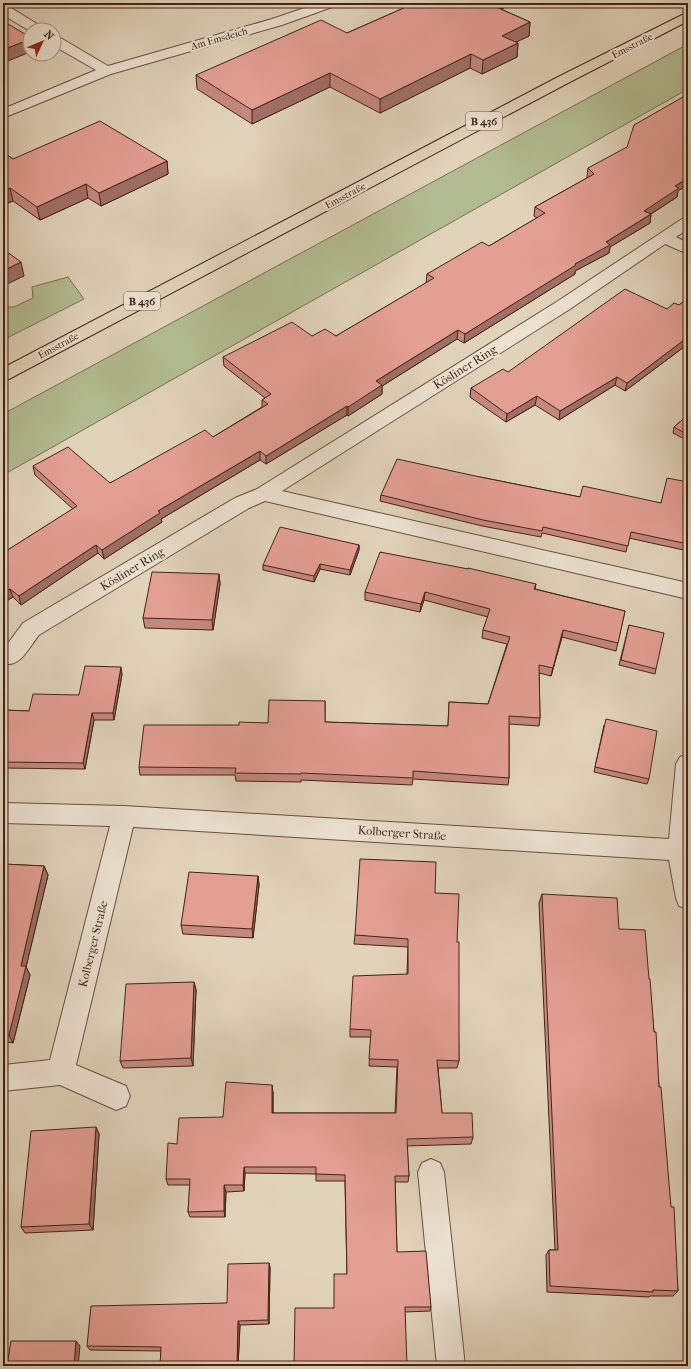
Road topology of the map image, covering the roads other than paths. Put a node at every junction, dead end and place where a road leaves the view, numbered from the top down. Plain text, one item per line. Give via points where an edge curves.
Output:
1 (331, 3) edge
2 (3, 10) edge
3 (688, 16) edge
4 (23, 22) edge
5 (62, 45) edge
6 (106, 71) junction
7 (3, 114) edge
8 (688, 222) edge
9 (664, 238) junction
10 (688, 249) edge
11 (3, 375) edge
12 (264, 494) junction
13 (688, 590) edge
14 (10, 657) dead end
15 (688, 764) edge
16 (3, 813) edge
17 (124, 816) junction
18 (680, 850) junction
19 (688, 898) edge
20 (61, 1072) junction
21 (3, 1078) edge
22 (116, 1096) dead end
23 (431, 1172) dead end
24 (451, 1366) edge

1 - 6 street, Am Emsdeich via 277,22
2 - 4 street
3 - 11 main road, Emsstraße / B 436
5 - 6 street
6 - 7 street, Am Emsdeich
8 - 9 street, Kösliner Ring
9 - 10 street
9 - 12 street, Kösliner Ring via 564,305
12 - 13 street
12 - 14 street, Kösliner Ring via 242,503 31,630
15 - 18 street
16 - 17 street, Kolberger Straße
17 - 18 street, Kolberger Straße
17 - 20 street, Kolberger Straße
18 - 19 street
20 - 21 street
20 - 22 street
23 - 24 lane

